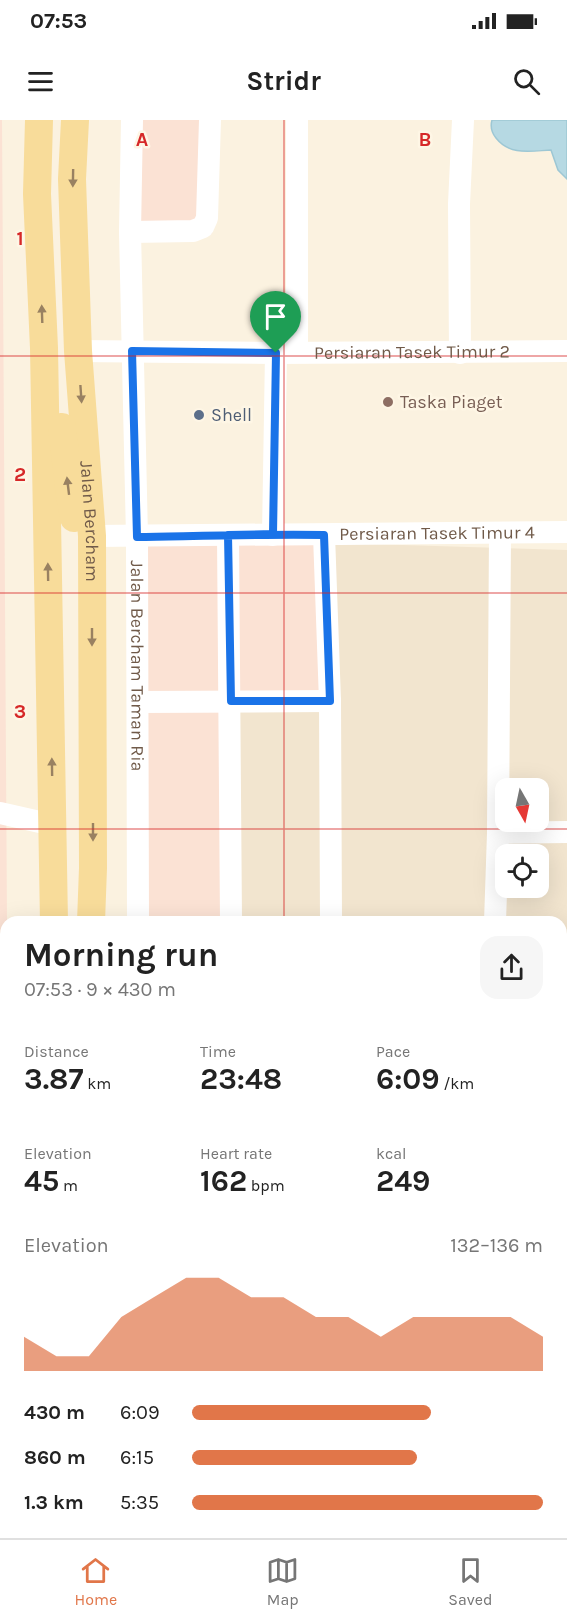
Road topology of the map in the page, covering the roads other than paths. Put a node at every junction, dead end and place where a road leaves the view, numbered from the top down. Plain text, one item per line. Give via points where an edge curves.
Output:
1 (39, 120) edge
2 (75, 120) edge
3 (132, 120) edge
4 (210, 120) edge
5 (297, 120) edge
6 (463, 120) edge
7 (130, 231) junction
8 (44, 348) junction
9 (78, 351) junction
10 (132, 351) junction
11 (567, 351) edge
12 (286, 352) junction
13 (460, 353) junction
14 (567, 532) edge
15 (273, 534) junction
16 (500, 534) junction
17 (228, 535) junction
18 (324, 535) junction
19 (92, 537) junction
20 (137, 537) junction
21 (231, 701) junction
22 (330, 701) junction
23 (138, 702) junction
24 (0, 813) edge
25 (53, 825) junction
26 (567, 832) edge
27 (498, 833) junction
28 (54, 916) edge
29 (76, 916) edge
30 (91, 916) edge
31 (138, 916) edge
32 (231, 916) edge
33 (331, 916) edge
34 (495, 916) edge

8 -> 1 main road via 37,194
2 -> 9 main road, Jalan Bercham via 72,179
3 - 7 street, Jalan Bercham Taman Ria
4 - 7 street via 207,218 203,227 193,231
5 - 12 street
6 - 13 street
7 - 10 street, Jalan Bercham Taman Ria
19 -> 8 main road via 75,521 72,512 57,378
25 -> 8 main road
9 - 10 street, Persiaran Tasek Timur 2
9 -> 19 main road, Jalan Bercham
10 - 12 street, Persiaran Tasek Timur 2
10 - 20 street, Jalan Bercham Taman Ria
11 - 13 street, Persiaran Tasek Timur 2
12 - 13 street, Persiaran Tasek Timur 2
12 - 15 street
14 - 16 street, Persiaran Tasek Timur 4
15 - 17 street, Persiaran Tasek Timur 4
15 - 18 street, Persiaran Tasek Timur 4
16 - 18 street, Persiaran Tasek Timur 4
16 - 27 street
17 - 20 street, Persiaran Tasek Timur 4
17 - 21 street
18 - 22 street
19 - 20 street, Persiaran Tasek Timur 4
19 -> 30 main road, Jalan Bercham
20 - 23 street, Jalan Bercham Taman Ria
21 - 22 street
21 - 23 street
21 - 32 street
22 - 33 street
23 - 31 street, Jalan Bercham Taman Ria
24 - 25 street
25 - 28 main road
25 - 29 main road via 67,837 72,848
26 - 27 street
27 - 34 street

